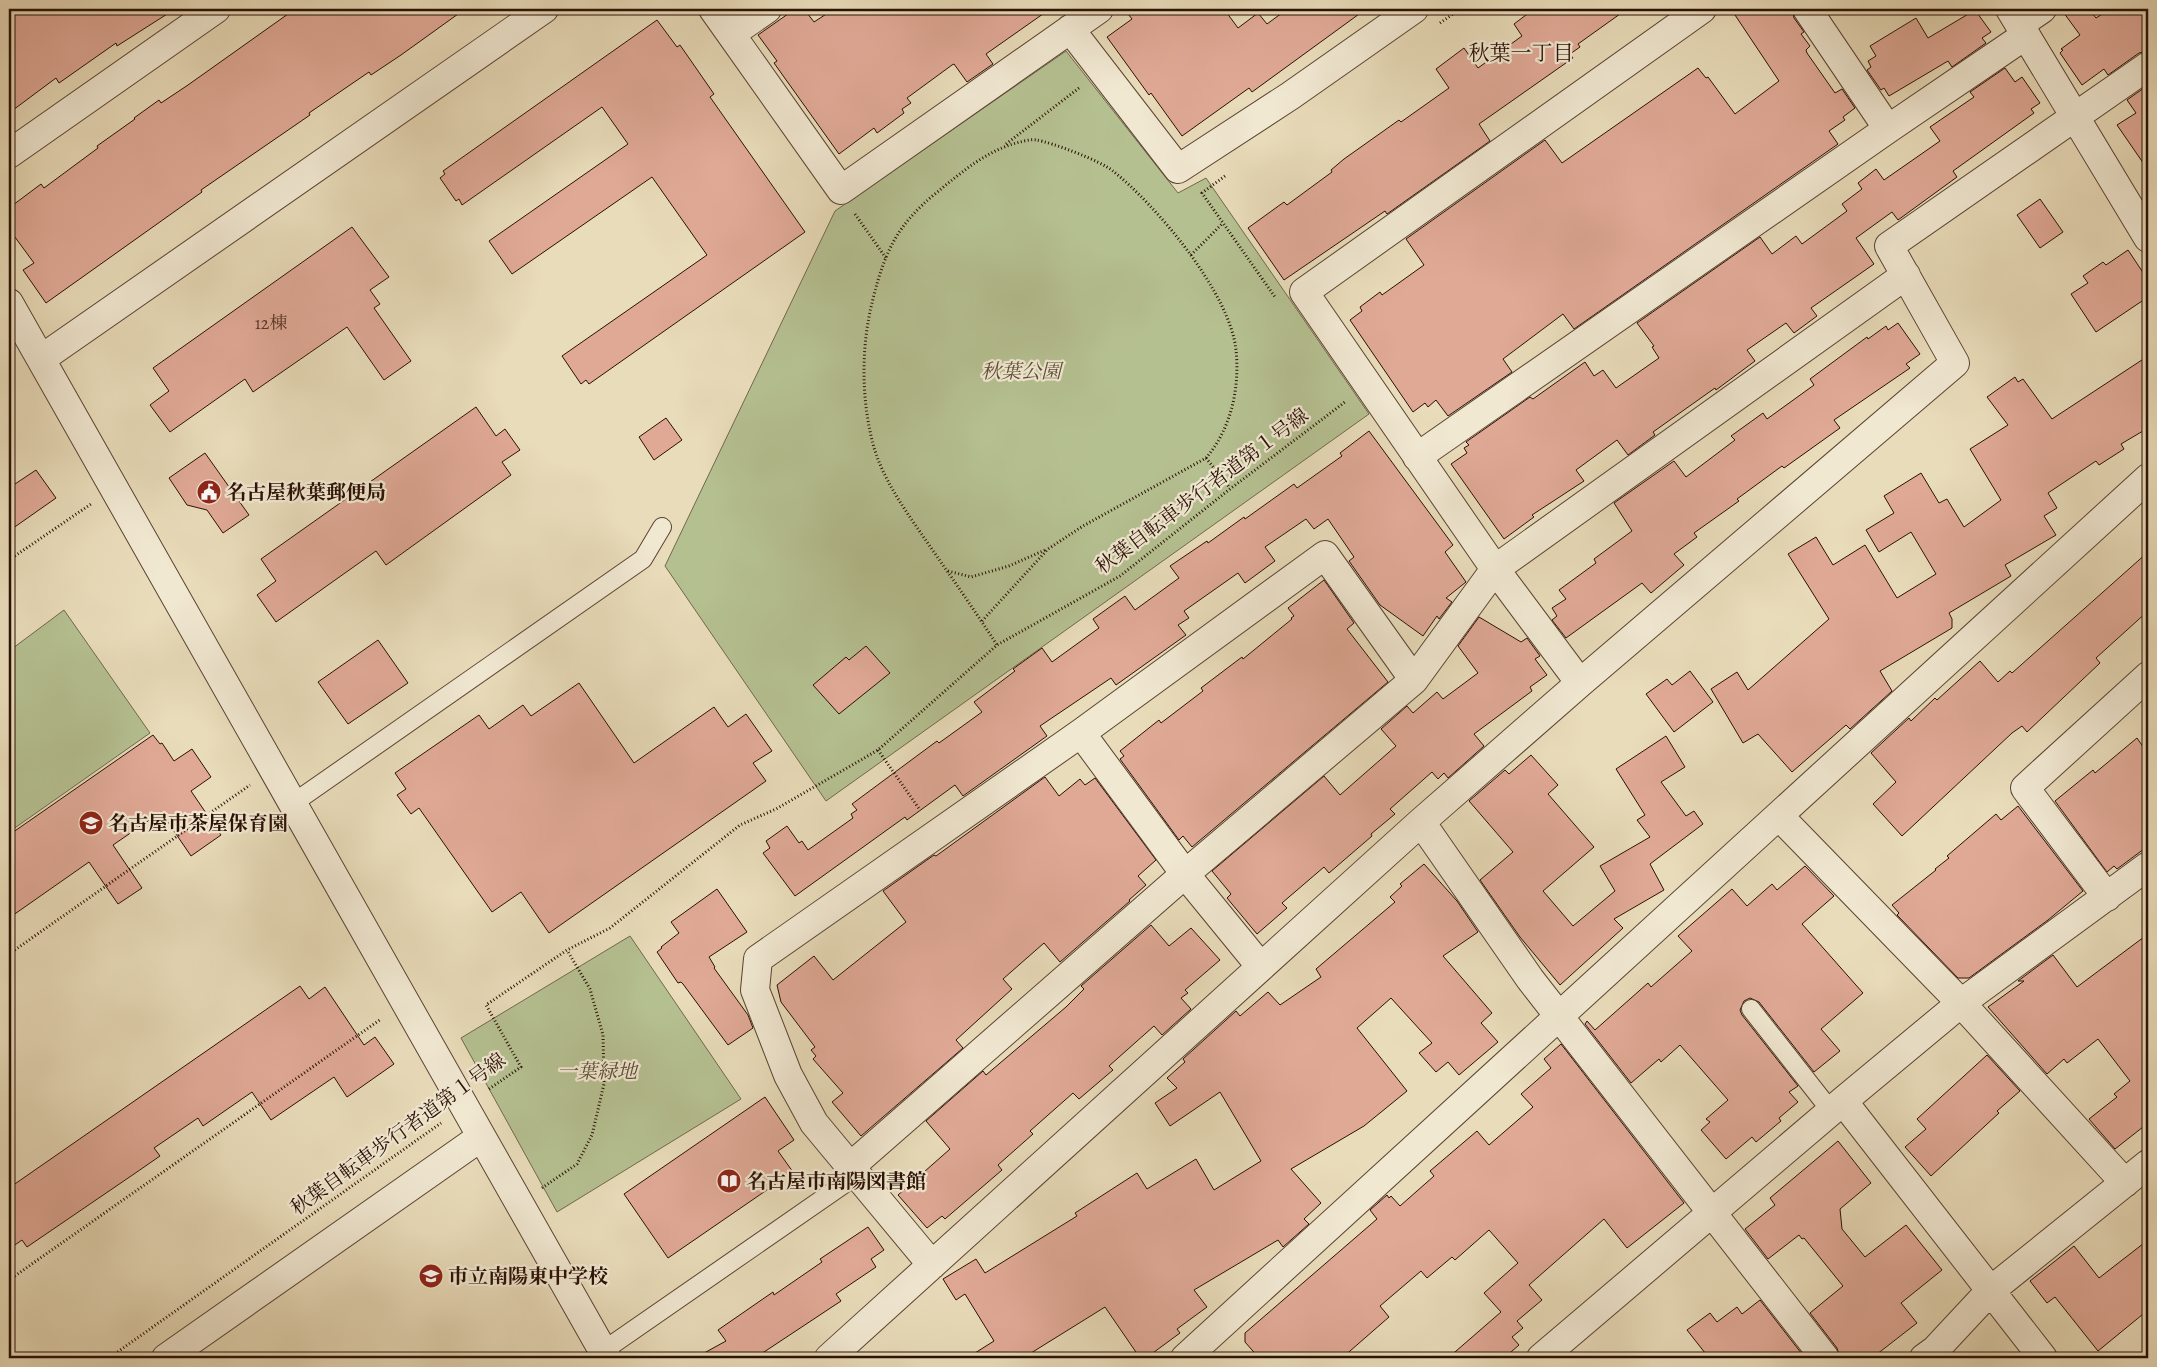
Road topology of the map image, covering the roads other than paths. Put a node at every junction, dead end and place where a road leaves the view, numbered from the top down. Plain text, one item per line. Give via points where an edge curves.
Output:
1 (216, 9) edge
2 (544, 9) edge
3 (713, 9) edge
4 (767, 9) edge
5 (1099, 9) edge
6 (1414, 9) edge
7 (1702, 9) edge
8 (1807, 9) edge
9 (2042, 9) edge
10 (2019, 23) edge
11 (1070, 28) junction
12 (731, 34) junction
13 (2148, 66) edge
14 (2075, 117) junction
15 (1888, 129) junction
16 (9, 154) edge
17 (2148, 238) edge
18 (1906, 275) junction
19 (9, 303) edge
20 (41, 359) junction
21 (1417, 457) junction
22 (2148, 478) edge
23 (662, 527) dead end
24 (1495, 569) junction
25 (2148, 676) edge
26 (1414, 680) junction
27 (1580, 683) junction
28 (1081, 734) junction
29 (292, 804) junction
30 (1779, 816) junction
31 (1421, 822) junction
32 (2148, 866) edge
33 (1185, 874) junction
34 (2106, 897) junction
35 (1261, 967) junction
36 (1961, 1003) junction
37 (1751, 1009) dead end
38 (1559, 1016) junction
39 (1837, 1106) junction
40 (481, 1137) junction
41 (2148, 1164) edge
42 (853, 1171) junction
43 (2125, 1183) junction
44 (1712, 1212) junction
45 (932, 1265) junction
46 (1990, 1291) junction
47 (605, 1355) edge
48 (166, 1358) edge
49 (829, 1358) edge
50 (1186, 1358) edge
51 (1542, 1358) edge
52 (1825, 1358) edge
53 (1924, 1358) edge
54 (2043, 1358) edge

1 - 16 street
2 - 20 street
3 - 12 street
4 - 12 street
5 - 11 street
6 - 11 street via 1178,169
7 - 21 street via 1304,292
8 - 15 street
9 - 10 street
10 - 14 street
10 - 15 street
11 - 12 street via 841,190
13 - 14 street
14 - 17 street
14 - 18 street via 1889,246
15 - 21 street
18 - 24 street
18 - 27 street via 1955,363
19 - 20 street
20 - 29 street
21 - 24 street
22 - 30 street
23 - 29 lane via 643,559
24 - 26 street
24 - 27 street
25 - 34 street via 2025,788
26 - 28 street via 1325,555
26 - 33 street
27 - 31 street
28 - 33 street
28 - 42 street via 758,959 754,990 788,1075 814,1123
29 - 40 street
30 - 36 street
30 - 38 street
31 - 35 street
31 - 38 street
32 - 34 street
33 - 35 street
33 - 42 street
34 - 36 street
35 - 45 street
36 - 39 street
36 - 43 street
37 - 39 lane
38 - 44 street
38 - 50 street
39 - 44 street
39 - 46 street
40 - 47 street
40 - 48 street
41 - 43 street
42 - 45 street
42 - 47 lane
43 - 46 street
44 - 51 street
44 - 52 street
45 - 49 street
46 - 53 street via 1936,1350
46 - 54 street

